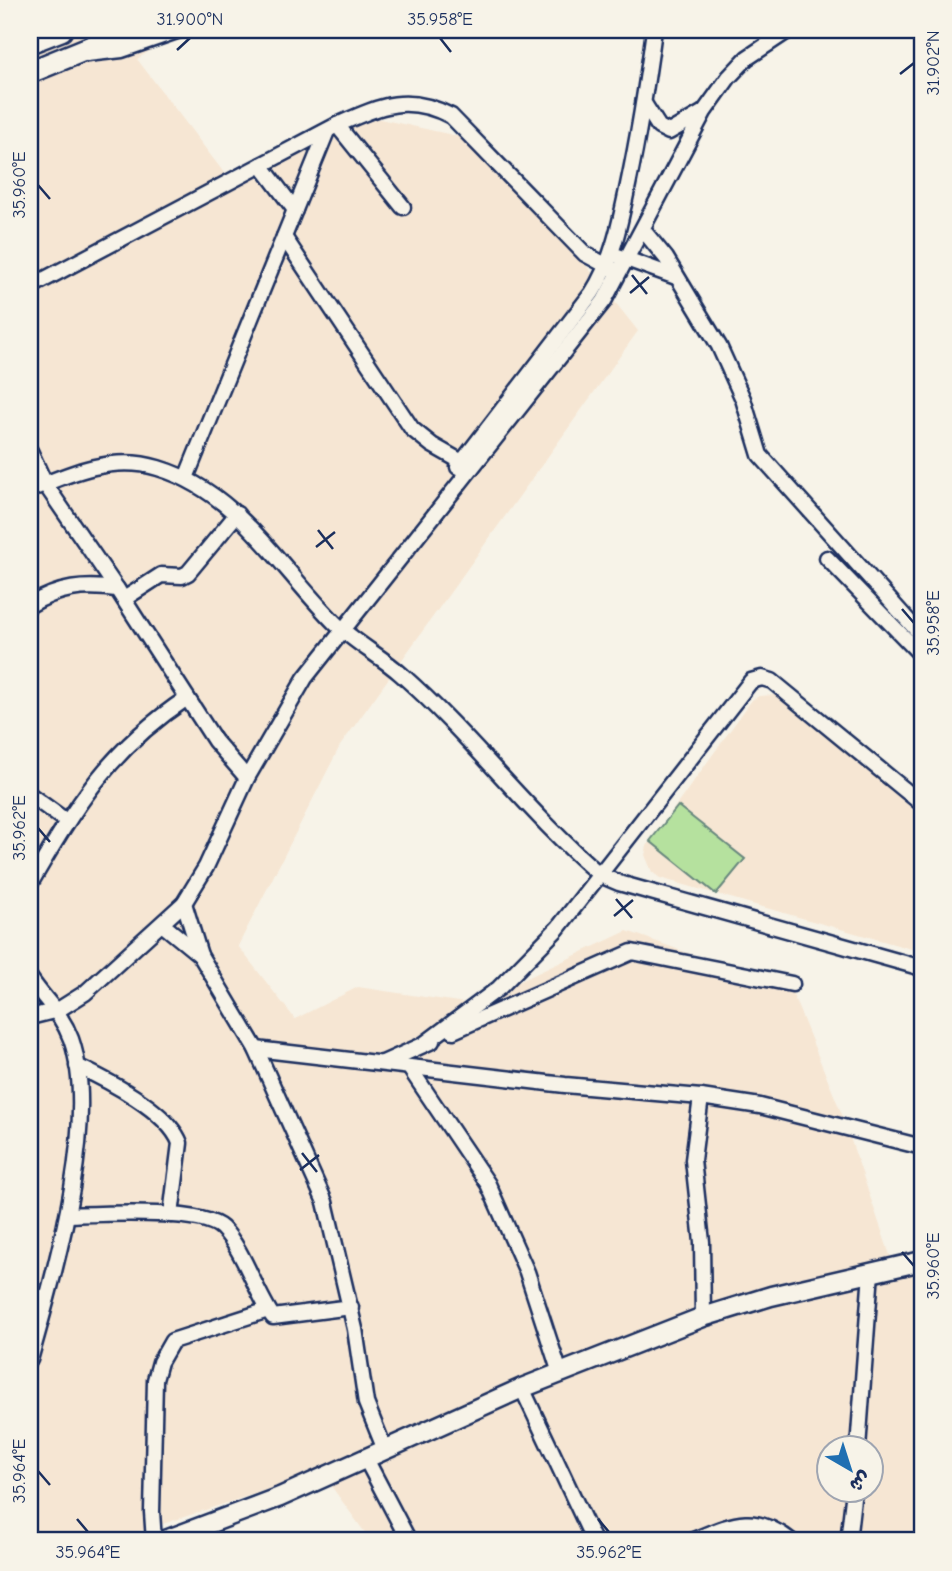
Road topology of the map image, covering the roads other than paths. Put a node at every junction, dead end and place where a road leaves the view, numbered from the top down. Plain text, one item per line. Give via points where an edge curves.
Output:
1 (133, 30) edge
2 (180, 30) edge
3 (654, 30) edge
4 (789, 30) edge
5 (58, 31) edge
6 (30, 42) edge
7 (68, 57) junction
8 (30, 72) edge
9 (645, 105) junction
10 (704, 112) junction
11 (332, 128) junction
12 (261, 165) junction
13 (403, 207) dead end
14 (295, 210) junction
15 (643, 230) junction
16 (284, 237) junction
17 (616, 263) junction
18 (676, 277) junction
19 (30, 287) edge
20 (30, 451) edge
21 (462, 462) junction
22 (186, 478) junction
23 (45, 484) junction
24 (30, 490) edge
25 (237, 514) junction
26 (827, 558) dead end
27 (121, 594) junction
28 (30, 605) edge
29 (341, 629) junction
30 (922, 636) edge
31 (922, 656) edge
32 (187, 698) junction
33 (247, 778) junction
34 (30, 794) edge
35 (922, 804) edge
36 (66, 821) junction
37 (600, 875) junction
38 (30, 884) edge
39 (184, 903) junction
40 (162, 924) junction
41 (200, 955) junction
42 (922, 968) edge
43 (30, 978) edge
44 (792, 984) dead end
45 (58, 1010) junction
46 (30, 1017) edge
47 (425, 1044) junction
48 (256, 1049) junction
49 (382, 1063) junction
50 (77, 1066) junction
51 (408, 1067) junction
52 (701, 1097) junction
53 (922, 1147) edge
54 (68, 1215) junction
55 (171, 1215) junction
56 (922, 1261) edge
57 (871, 1272) junction
58 (30, 1297) edge
59 (47, 1297) junction
60 (351, 1307) junction
61 (268, 1310) junction
62 (703, 1317) junction
63 (30, 1360) edge
64 (560, 1373) junction
65 (522, 1388) junction
66 (859, 1434) edge
67 (385, 1450) junction
68 (366, 1459) junction
69 (852, 1504) edge
70 (154, 1541) edge
71 (163, 1541) edge
72 (409, 1541) edge
73 (594, 1541) edge
74 (691, 1541) edge
75 (791, 1541) edge
76 (848, 1541) edge

1 - 7 highway
2 - 7 street via 122,50
3 - 9 street
4 - 10 street via 747,58
5 - 6 highway
7 - 8 highway
9 - 10 street via 669,132
9 - 17 street
10 - 15 street
11 - 12 street
11 - 13 street
11 - 14 street
11 - 17 street via 389,104 433,107 451,116 585,254
12 - 14 street
12 - 19 street
14 - 16 street
15 - 17 street
15 - 18 street
16 - 21 street via 412,429
16 - 22 street
17 - 18 street
17 - 21 street
17 - 29 street via 592,318
18 - 30 street via 719,346 743,399 760,455
20 - 23 street
21 - 29 street
22 - 23 street via 130,463 91,467
22 - 25 street
23 - 24 street
23 - 27 street
25 - 27 street via 188,572 161,575
25 - 29 street
26 - 31 street
27 - 28 street via 73,586
27 - 32 street
29 - 33 street via 272,731
29 - 37 street via 402,674
32 - 33 street via 225,755
32 - 36 street via 127,744
33 - 39 street
34 - 36 street
35 - 37 street via 772,681 762,678 751,681 741,692
36 - 38 street
37 - 42 street
37 - 47 street via 529,959 473,1010
39 - 40 street
39 - 41 street
40 - 41 street
40 - 45 street via 94,986
41 - 48 street
43 - 45 street
44 - 47 street via 632,952
45 - 46 street
45 - 50 street
47 - 49 street
48 - 49 street
48 - 60 street via 325,1202
49 - 51 street
50 - 54 street via 79,1111
50 - 55 street via 132,1097 176,1131 180,1143
51 - 52 street
51 - 64 street via 483,1175 527,1272
52 - 53 street via 811,1118
52 - 62 street via 693,1160 702,1242
54 - 55 street
54 - 59 street
55 - 61 street via 210,1220 222,1229
56 - 57 main road
57 - 62 main road
57 - 66 street
58 - 59 street
59 - 63 street
60 - 61 street via 278,1318
60 - 67 street via 366,1403
61 - 70 street via 172,1341 160,1362 153,1392
62 - 64 main road
64 - 65 main road
65 - 67 main road
65 - 73 street
67 - 68 main road
68 - 71 main road
68 - 72 street
69 - 76 street
74 - 75 street via 745,1522 760,1523

